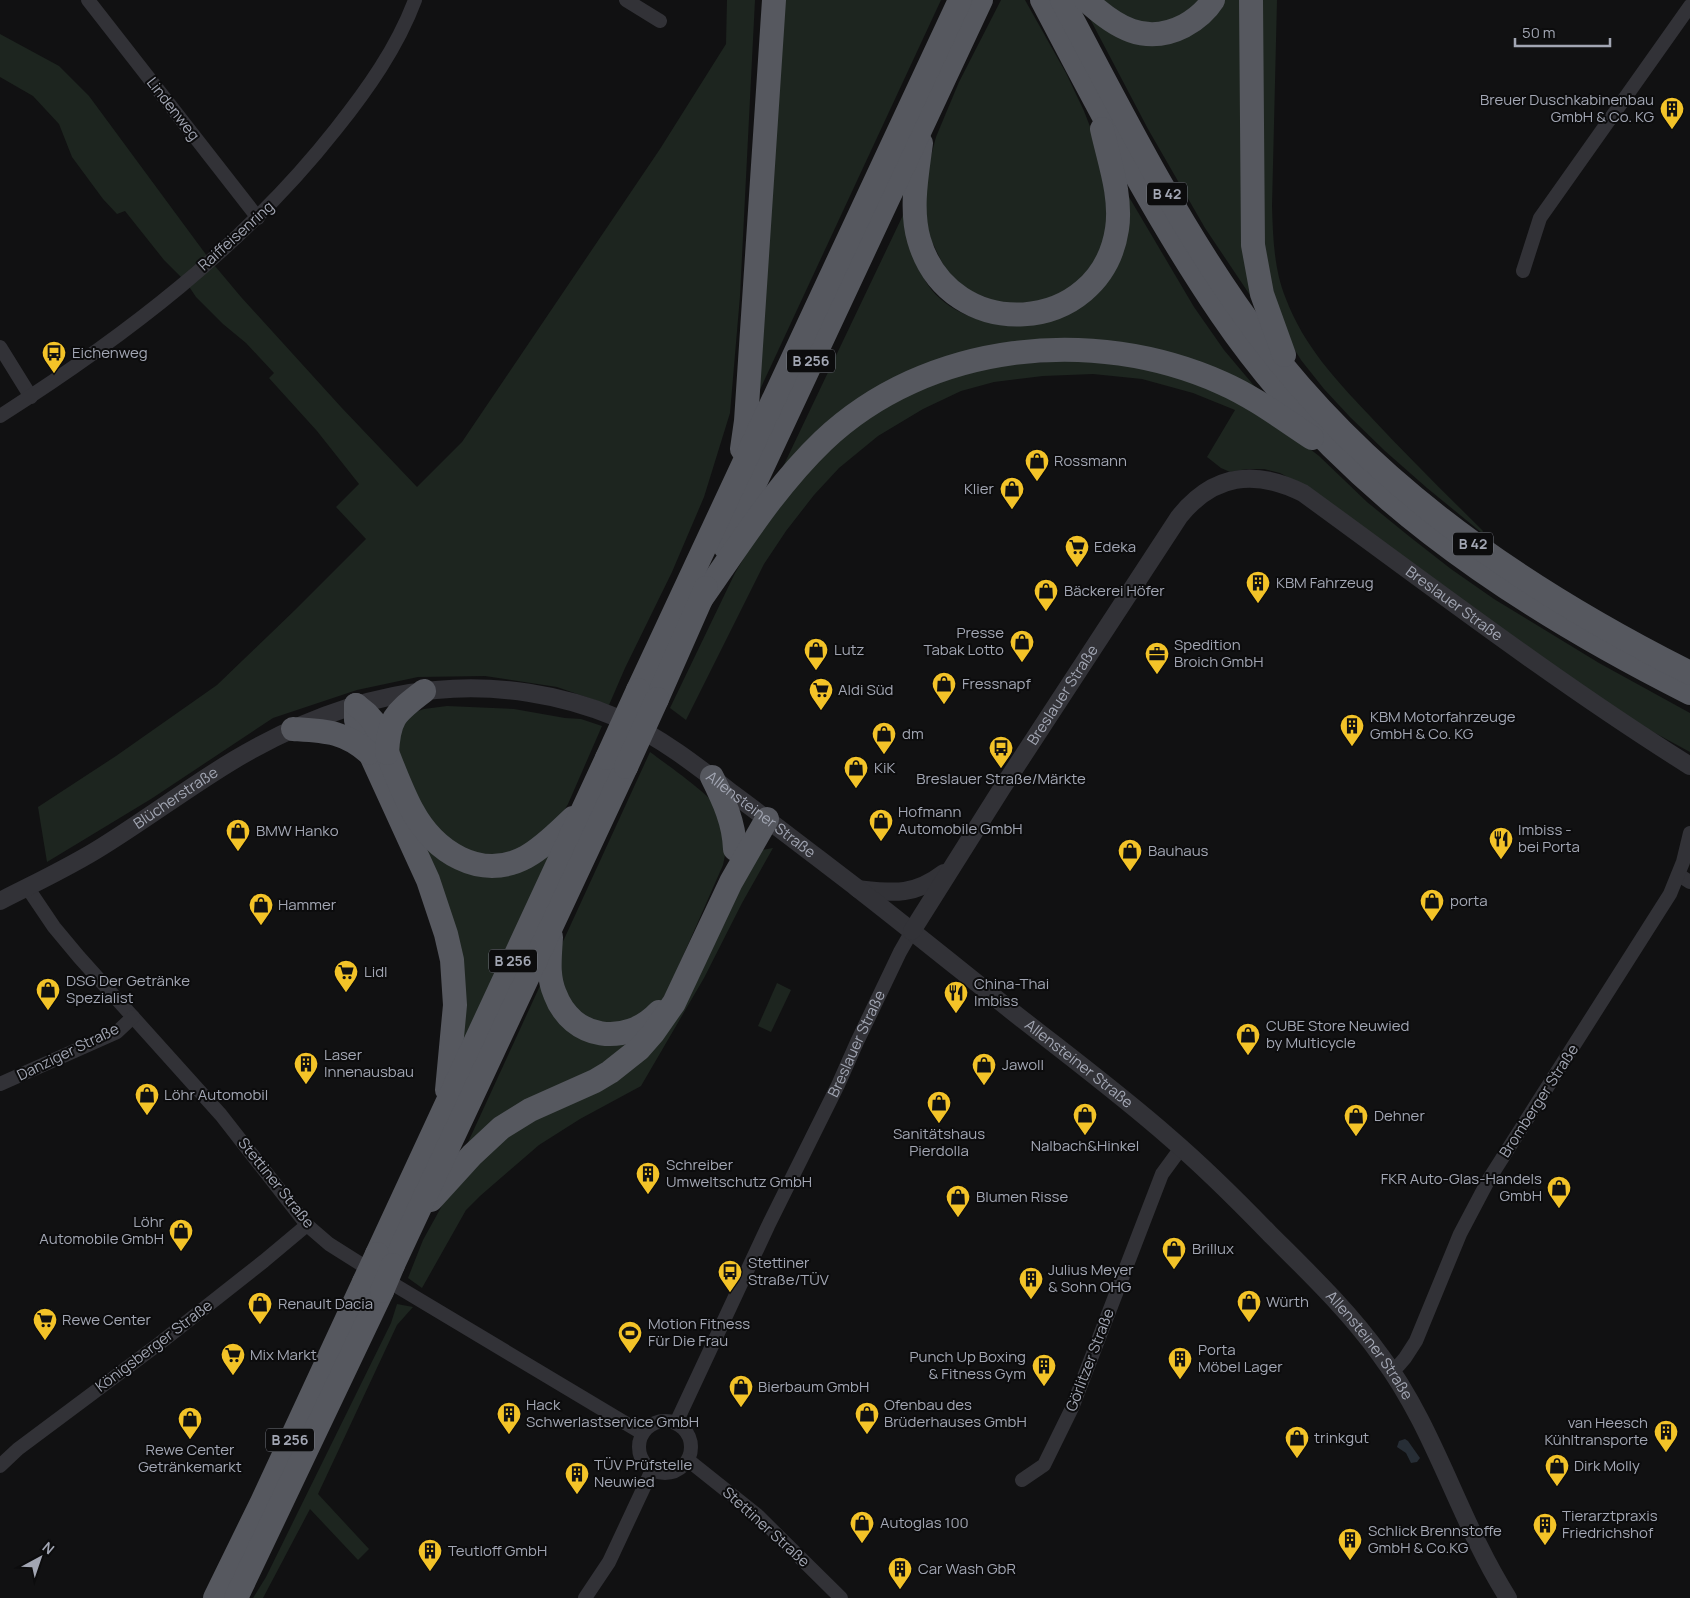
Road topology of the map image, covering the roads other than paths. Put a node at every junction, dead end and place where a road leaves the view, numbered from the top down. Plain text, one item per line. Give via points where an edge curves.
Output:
1 (88, 0) edge
2 (415, 0) edge
3 (626, 0) edge
4 (774, 0) edge
5 (1042, 0) edge
6 (1062, 0) edge
7 (1086, 0) edge
8 (1213, 0) edge
9 (1251, 0) edge
10 (973, 1) edge
11 (1690, 6) edge
12 (660, 21) dead end
13 (1094, 98) junction
14 (924, 121) junction
15 (258, 218) junction
16 (1523, 271) dead end
17 (0, 347) edge
18 (1292, 376) junction
19 (31, 396) junction
20 (0, 416) edge
21 (1343, 458) junction
22 (738, 474) junction
23 (699, 602) junction
24 (1687, 682) edge
25 (424, 691) junction
26 (647, 695) junction
27 (356, 705) junction
28 (293, 729) junction
29 (378, 754) junction
30 (616, 763) junction
31 (1690, 766) edge
32 (712, 777) junction
33 (582, 810) junction
34 (768, 819) junction
35 (1690, 833) edge
36 (735, 849) junction
37 (951, 868) junction
38 (1684, 879) edge
39 (27, 887) junction
40 (857, 889) junction
41 (0, 901) edge
42 (552, 924) junction
43 (912, 931) junction
44 (133, 1018) junction
45 (0, 1084) edge
46 (444, 1111) junction
47 (1181, 1148) junction
48 (416, 1216) junction
49 (307, 1225) junction
50 (385, 1259) junction
51 (373, 1287) junction
52 (1391, 1370) junction
53 (676, 1423) junction
54 (642, 1433) junction
55 (688, 1460) junction
56 (0, 1466) edge
57 (652, 1470) junction
58 (1022, 1480) dead end
59 (215, 1598) edge
60 (236, 1598) edge
61 (585, 1598) edge
62 (841, 1598) edge
63 (1508, 1598) edge

1 - 15 street, Lindenweg
2 - 15 street, Raiffeisenring via 383,64 352,109 315,156
3 - 12 street
4 - 22 highway via 746,412
5 - 13 highway, B 42
6 - 18 highway, B 42 via 1179,216 1235,304
7 - 8 highway via 1118,25 1148,34 1167,32 1190,23
9 - 18 highway via 1253,245 1262,294
10 - 14 highway, B 256
10 - 22 highway, B 256
11 - 16 street via 1540,218
13 - 14 highway via 1116,196 1118,212 1113,247 1096,277 1073,298 1046,311 1031,314 1003,314 976,307 954,294 932,269 918,239 915,207
13 - 21 highway, B 42 via 1163,222 1222,316 1283,394
14 - 23 highway, B 256
15 - 19 street, Raiffeisenring via 132,325
17 - 19 street
18 - 24 highway, B 42 via 1354,443 1423,506 1466,539
19 - 20 street, Raiffeisenring
21 - 23 highway via 1236,390 1195,372 1152,359 1058,349 1016,352 975,360 895,391 862,410 825,440 782,486
21 - 24 highway, B 42 via 1410,518 1483,573 1567,627
22 - 26 highway, B 256
23 - 26 highway, B 256
25 - 27 street, Allensteiner Straße
25 - 29 highway via 392,720
25 - 32 street, Allensteiner Straße via 472,688 514,692 594,710 648,733
26 - 30 highway, B 256, bridge
27 - 28 street, Blücherstraße
27 - 29 highway via 374,722
28 - 29 highway via 342,735
28 - 39 street, Blücherstraße via 231,762 94,852
29 - 33 highway via 430,836 451,854 476,864 502,865 525,858 546,844
29 - 46 highway via 428,880 452,960 454,1025
30 - 33 highway, B 256
30 - 42 highway, B 256
31 - 37 street, Breslauer Straße via 1618,721 1515,649 1303,493 1264,479 1234,480 1201,494 1179,517
32 - 34 street, Allensteiner Straße
32 - 36 highway via 729,811
33 - 46 highway, B 256
34 - 36 highway via 750,827
34 - 40 street, Allensteiner Straße
34 - 48 highway via 731,882 674,1003 654,1033 610,1072 530,1110 501,1128
35 - 38 street, Bromberger Straße
36 - 42 highway via 672,992 661,1010 638,1029 614,1035 598,1033 571,1019 562,1008 551,982
37 - 40 street via 914,890
37 - 43 street, Breslauer Straße
38 - 52 street, Bromberger Straße via 1659,912 1489,1179 1460,1234 1416,1341 1399,1365
39 - 41 street, Blücherstraße
39 - 44 street, Stettiner Straße via 54,927
40 - 43 street, Allensteiner Straße
42 - 48 highway, B 256
43 - 47 street, Allensteiner Straße
43 - 53 street, Breslauer Straße
44 - 45 street, Danziger Straße via 117,1032
44 - 49 street, Stettiner Straße via 221,1115
46 - 50 highway, B 256
47 - 52 street, Allensteiner Straße via 1326,1291
47 - 58 street, Görlitzer Straße via 1160,1179 1055,1445 1044,1465
48 - 50 highway, B 256
49 - 54 street, Stettiner Straße via 329,1244 378,1275
49 - 56 street, Königsberger Straße via 160,1343 18,1448
50 - 51 highway, B 256, bridge
51 - 59 highway, B 256
51 - 60 highway, B 256
52 - 63 street, Allensteiner Straße
53 - 54 street via 653,1423
53 - 55 street via 683,1428 691,1443
54 - 57 street via 640,1458
55 - 57 street via 676,1471 660,1473
55 - 62 street, Stettiner Straße via 757,1515
57 - 61 street via 609,1562

